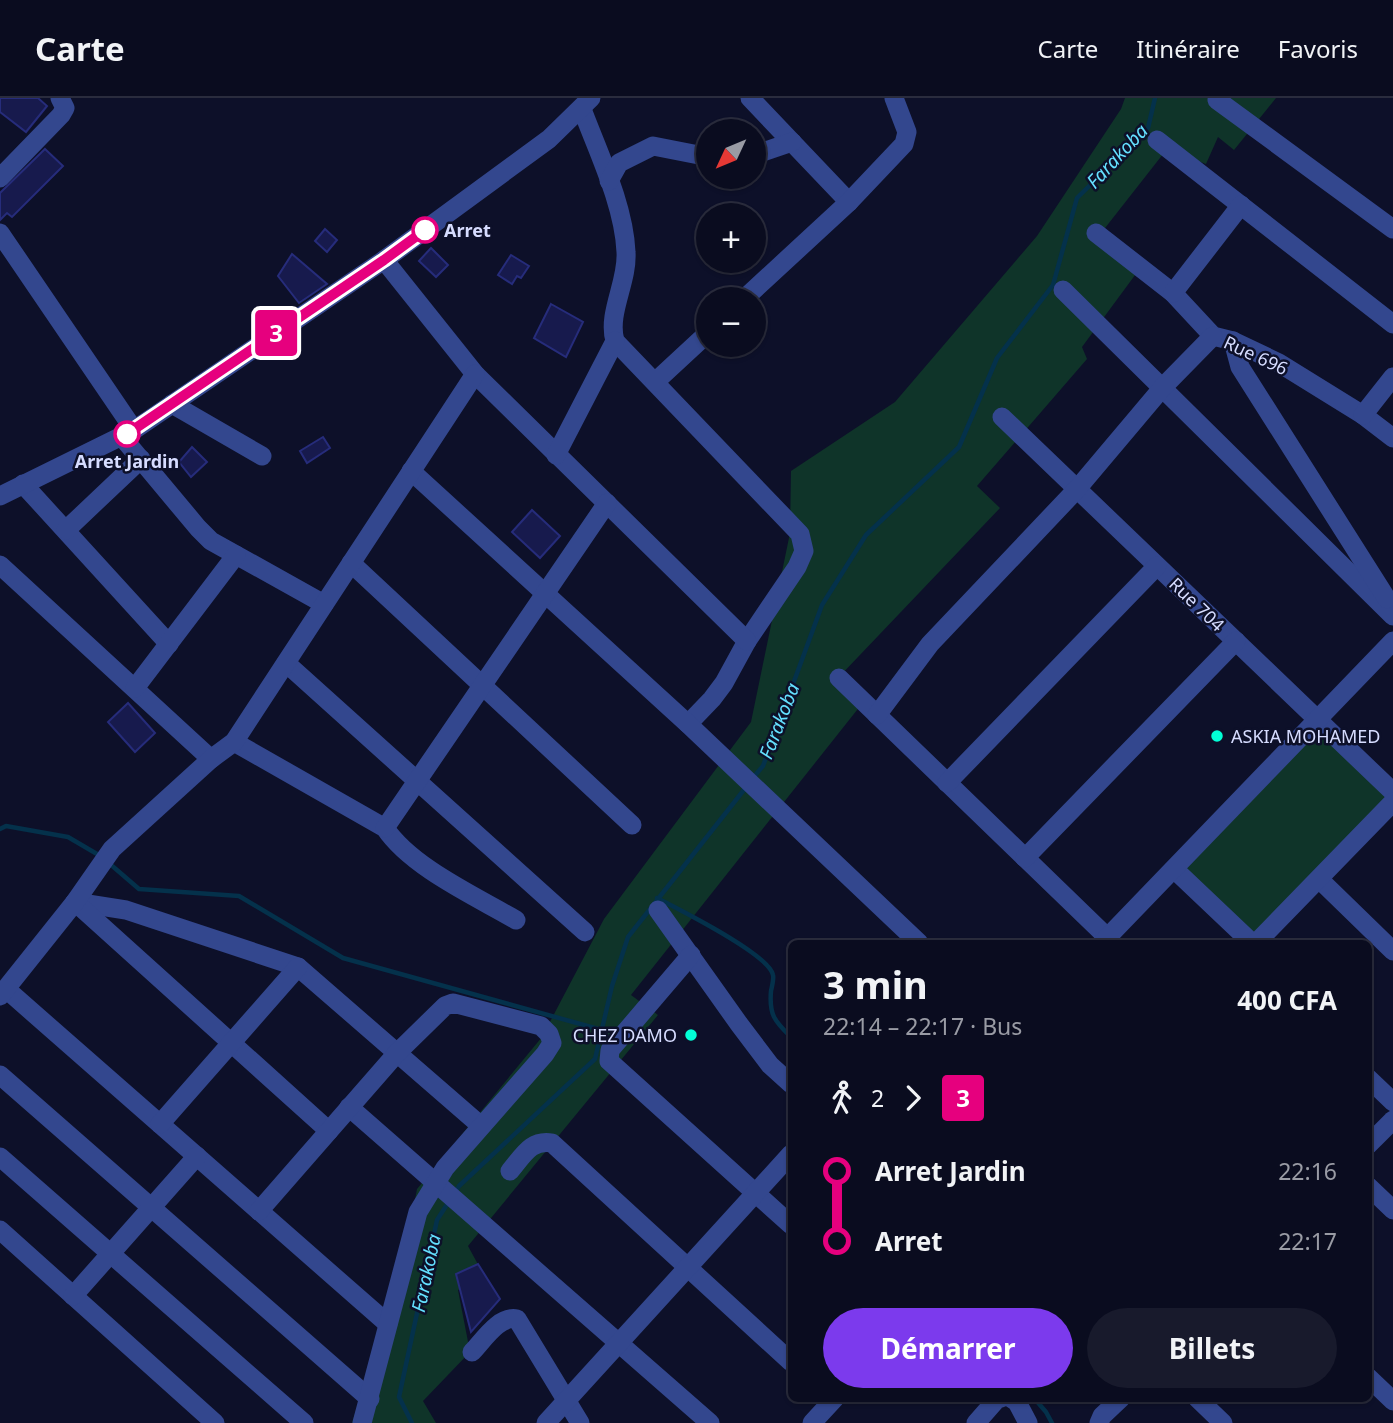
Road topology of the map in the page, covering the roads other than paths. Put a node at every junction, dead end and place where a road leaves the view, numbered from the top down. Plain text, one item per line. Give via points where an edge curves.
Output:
1 (60, 98) edge
2 (750, 98) edge
3 (894, 98) edge
4 (1217, 100) dead end
5 (586, 103) edge
6 (1157, 140) dead end
7 (792, 142) junction
8 (766, 151) edge
9 (696, 154) edge
10 (0, 178) edge
11 (609, 181) junction
12 (849, 202) junction
13 (1241, 205) junction
14 (1393, 229) edge
15 (0, 233) edge
16 (1096, 233) dead end
17 (384, 260) junction
18 (757, 287) edge
19 (1063, 290) dead end
20 (1173, 293) junction
21 (1393, 324) edge
22 (1213, 335) junction
23 (615, 341) junction
24 (1233, 341) junction
25 (696, 344) edge
26 (475, 374) junction
27 (1393, 377) edge
28 (655, 382) junction
29 (1163, 387) junction
30 (172, 404) junction
31 (1363, 415) junction
32 (1002, 416) dead end
33 (128, 433) junction
34 (1393, 438) edge
35 (556, 454) junction
36 (262, 456) dead end
37 (141, 459) junction
38 (411, 471) junction
39 (23, 484) junction
40 (1077, 489) junction
41 (0, 496) edge
42 (607, 503) junction
43 (66, 530) junction
44 (236, 555) junction
45 (351, 563) junction
46 (0, 565) edge
47 (1157, 566) junction
48 (545, 593) junction
49 (324, 604) junction
50 (1393, 609) edge
51 (1393, 616) edge
52 (1236, 641) junction
53 (1393, 641) edge
54 (747, 642) junction
55 (169, 644) junction
56 (285, 663) junction
57 (839, 678) dead end
58 (481, 685) junction
59 (135, 688) junction
60 (877, 715) junction
61 (1318, 720) junction
62 (688, 724) junction
63 (234, 742) junction
64 (211, 759) junction
65 (417, 780) junction
66 (947, 783) junction
67 (1393, 792) edge
68 (1393, 802) edge
69 (632, 825) dead end
70 (385, 828) junction
71 (1026, 858) junction
72 (1174, 869) junction
73 (1319, 879) junction
74 (75, 902) junction
75 (658, 910) dead end
76 (516, 920) dead end
77 (585, 932) dead end
78 (916, 940) edge
79 (1104, 940) edge
80 (1106, 940) edge
81 (1251, 940) edge
82 (1257, 940) edge
83 (1393, 951) edge
84 (691, 955) junction
85 (298, 967) junction
86 (3, 993) edge
87 (232, 1043) junction
88 (397, 1053) junction
89 (0, 1075) edge
90 (788, 1081) edge
91 (1372, 1082) edge
92 (1393, 1101) edge
93 (349, 1107) junction
94 (1393, 1120) edge
95 (160, 1124) junction
96 (480, 1125) junction
97 (329, 1131) junction
98 (1372, 1141) edge
99 (197, 1156) junction
100 (0, 1157) edge
101 (788, 1157) edge
102 (510, 1171) dead end
103 (439, 1186) junction
104 (1372, 1190) edge
105 (755, 1194) junction
106 (151, 1208) junction
107 (1393, 1210) edge
108 (259, 1211) junction
109 (788, 1222) edge
110 (0, 1230) edge
111 (110, 1254) junction
112 (688, 1268) junction
113 (73, 1296) junction
114 (388, 1324) junction
115 (619, 1343) junction
116 (472, 1352) dead end
117 (788, 1359) edge
118 (1372, 1381) edge
119 (370, 1399) junction
120 (1393, 1401) edge
121 (565, 1402) junction
122 (830, 1402) edge
123 (997, 1402) edge
124 (1017, 1402) edge
125 (1117, 1402) edge
126 (1201, 1402) edge
127 (215, 1423) edge
128 (304, 1423) edge
129 (362, 1423) edge
130 (546, 1423) edge
131 (580, 1423) edge
132 (710, 1423) edge
133 (812, 1423) edge
134 (976, 1423) edge
135 (1028, 1423) edge
136 (1099, 1423) edge
137 (1223, 1423) edge

1 - 10 street via 65,108 61,116
2 - 7 street
3 - 12 street via 906,132 904,144
4 - 14 street
5 - 11 street
5 - 17 street via 549,138
6 - 13 street
7 - 8 street
7 - 12 street
9 - 11 street via 653,146 619,163
11 - 23 street via 624,230 626,255 611,327
12 - 18 street
13 - 20 street
13 - 21 street
15 - 33 street
16 - 20 street, Rue 696
17 - 26 street
17 - 30 street
19 - 29 street
20 - 22 street, Rue 696
22 - 24 street, Rue 696
22 - 29 street
23 - 28 street
23 - 35 street
24 - 31 street, Rue 696 via 1279,363
24 - 50 street via 1240,367
25 - 28 street
26 - 35 street
26 - 38 street
27 - 31 street
28 - 54 street via 803,542 797,567
29 - 40 street
29 - 51 street
30 - 33 street
30 - 36 street
31 - 34 street, Rue 696
32 - 40 street, Rue 704
33 - 37 street
33 - 39 street
35 - 42 street
37 - 43 street
37 - 44 street via 198,528
38 - 45 street
38 - 48 street
39 - 41 street
39 - 43 street
40 - 47 street, Rue 704
40 - 60 street via 929,644
42 - 48 street
42 - 54 street
43 - 55 street
44 - 49 street
44 - 55 street
45 - 49 street
45 - 58 street
46 - 59 street
47 - 52 street, Rue 704
47 - 66 street
48 - 58 street
48 - 62 street
49 - 56 street
52 - 61 street, Rue 704
52 - 71 street
53 - 61 street
54 - 62 street via 719,691
55 - 59 street
56 - 63 street
56 - 65 street
57 - 60 street
58 - 65 street
58 - 69 street
59 - 64 street
60 - 66 street
61 - 67 street, Rue 704
61 - 72 street
62 - 78 street
63 - 64 street
63 - 70 street
64 - 74 street via 112,849
65 - 70 street
65 - 77 street
66 - 71 street
68 - 73 street
70 - 76 street via 402,851
71 - 79 street
72 - 80 street
72 - 81 street
73 - 82 street
73 - 83 street
74 - 85 street via 126,910
74 - 86 street
74 - 87 street
75 - 84 street
84 - 90 street via 770,1065
84 - 105 street via 610,1050 609,1061
85 - 87 street
85 - 88 street
86 - 95 street
87 - 95 street
87 - 97 street
88 - 93 street
88 - 96 street
88 - 96 street via 439,1010 453,1003 541,1026 552,1043
89 - 106 street
91 - 92 street
93 - 97 street
93 - 103 street
94 - 98 street
95 - 99 street
96 - 103 street
97 - 108 street
99 - 106 street
99 - 108 street
100 - 111 street
101 - 105 street
102 - 112 street via 534,1144 552,1143
103 - 114 street via 414,1224
103 - 115 street
104 - 107 street
105 - 109 street
105 - 112 street
106 - 111 street
106 - 119 street
108 - 114 street
110 - 113 street
111 - 113 street
111 - 128 street
112 - 115 street
112 - 117 street
113 - 127 street
114 - 119 street
115 - 121 street
115 - 132 street
116 - 121 street via 502,1321 517,1319
118 - 120 street
119 - 129 street
121 - 130 street
121 - 131 street
122 - 133 street
123 - 134 street
124 - 135 street
125 - 136 street
126 - 137 street

